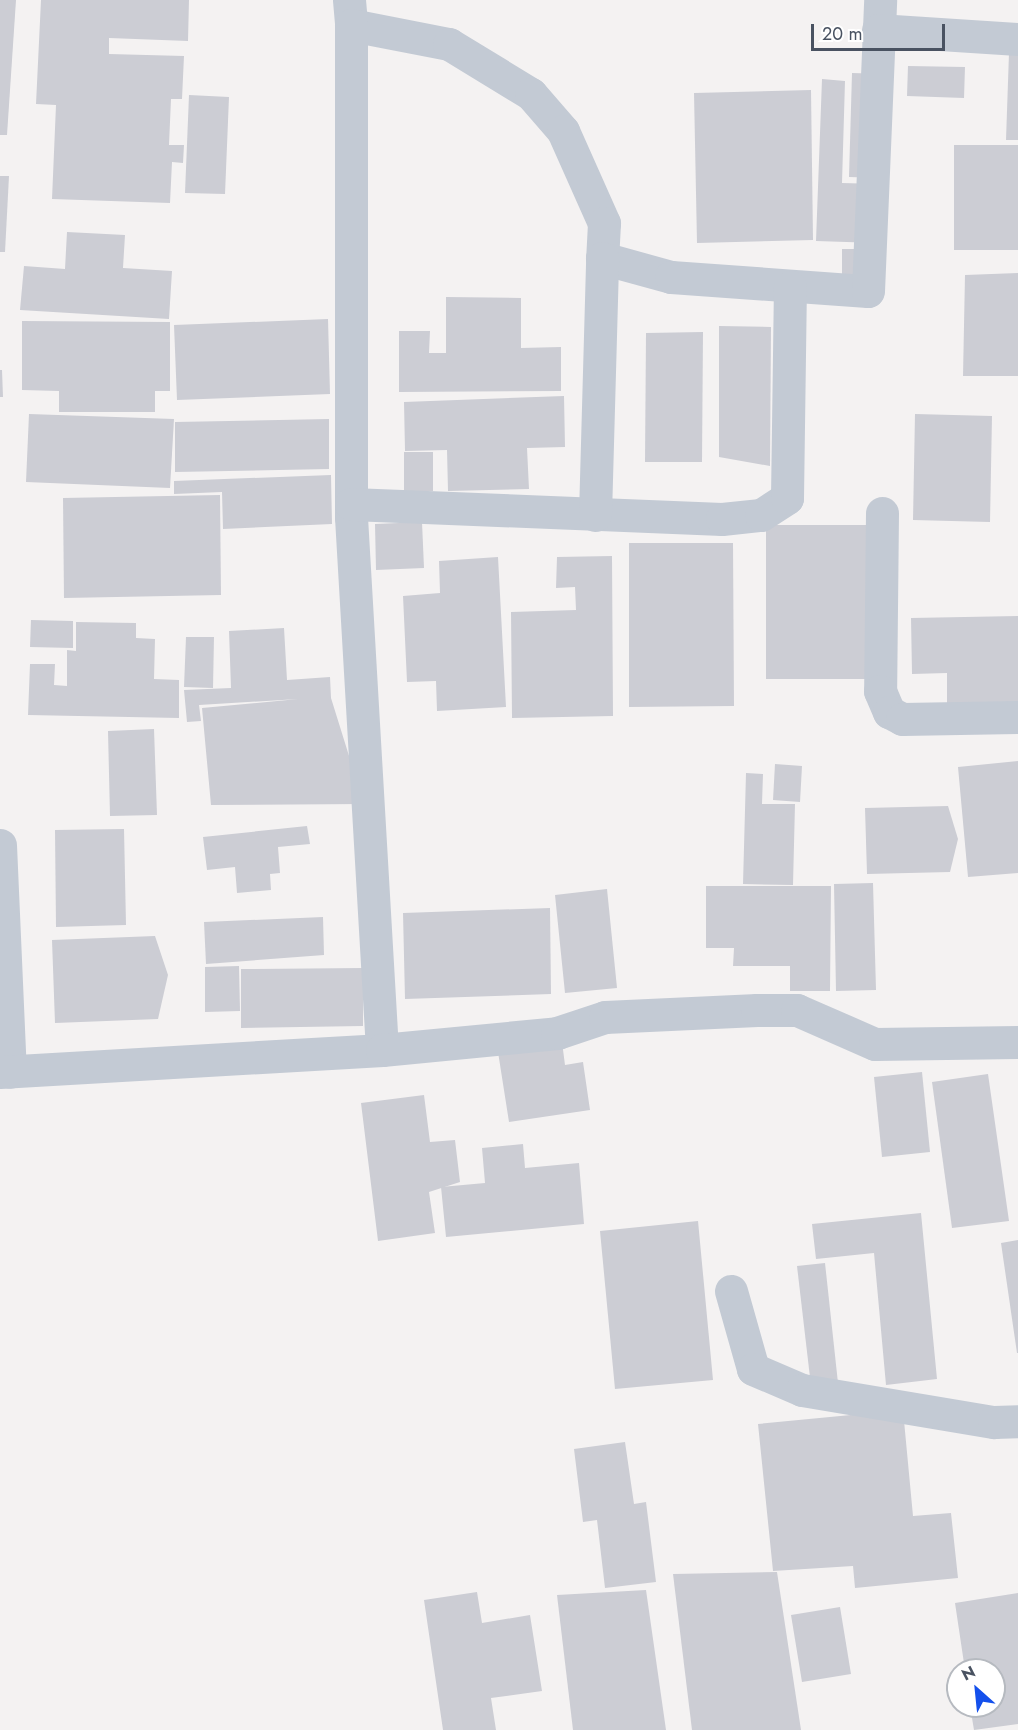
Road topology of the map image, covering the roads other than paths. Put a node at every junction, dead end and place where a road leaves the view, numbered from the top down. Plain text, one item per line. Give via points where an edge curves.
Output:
1 (350, 12) edge
2 (879, 15) edge
3 (1018, 39) edge
4 (602, 258) junction
5 (790, 287) junction
6 (351, 504) junction
7 (882, 513) dead end
8 (595, 515) junction
9 (1018, 717) edge
10 (0, 845) edge
11 (1018, 1042) edge
12 (382, 1050) junction
13 (5, 1072) edge
14 (731, 1291) dead end
15 (1018, 1421) edge

1 - 4 street via 449,44 531,94 563,132 604,223
1 - 6 street
2 - 3 street
2 - 5 street via 868,291
4 - 5 street via 671,277
4 - 8 street
5 - 8 street via 787,498 761,515 722,519
6 - 8 street
6 - 12 street
7 - 9 street via 880,691 889,712 902,719
10 - 13 street
11 - 12 street via 875,1044 797,1010 757,1010 605,1017 557,1034
12 - 13 street
14 - 15 street via 753,1369 802,1390 994,1422

